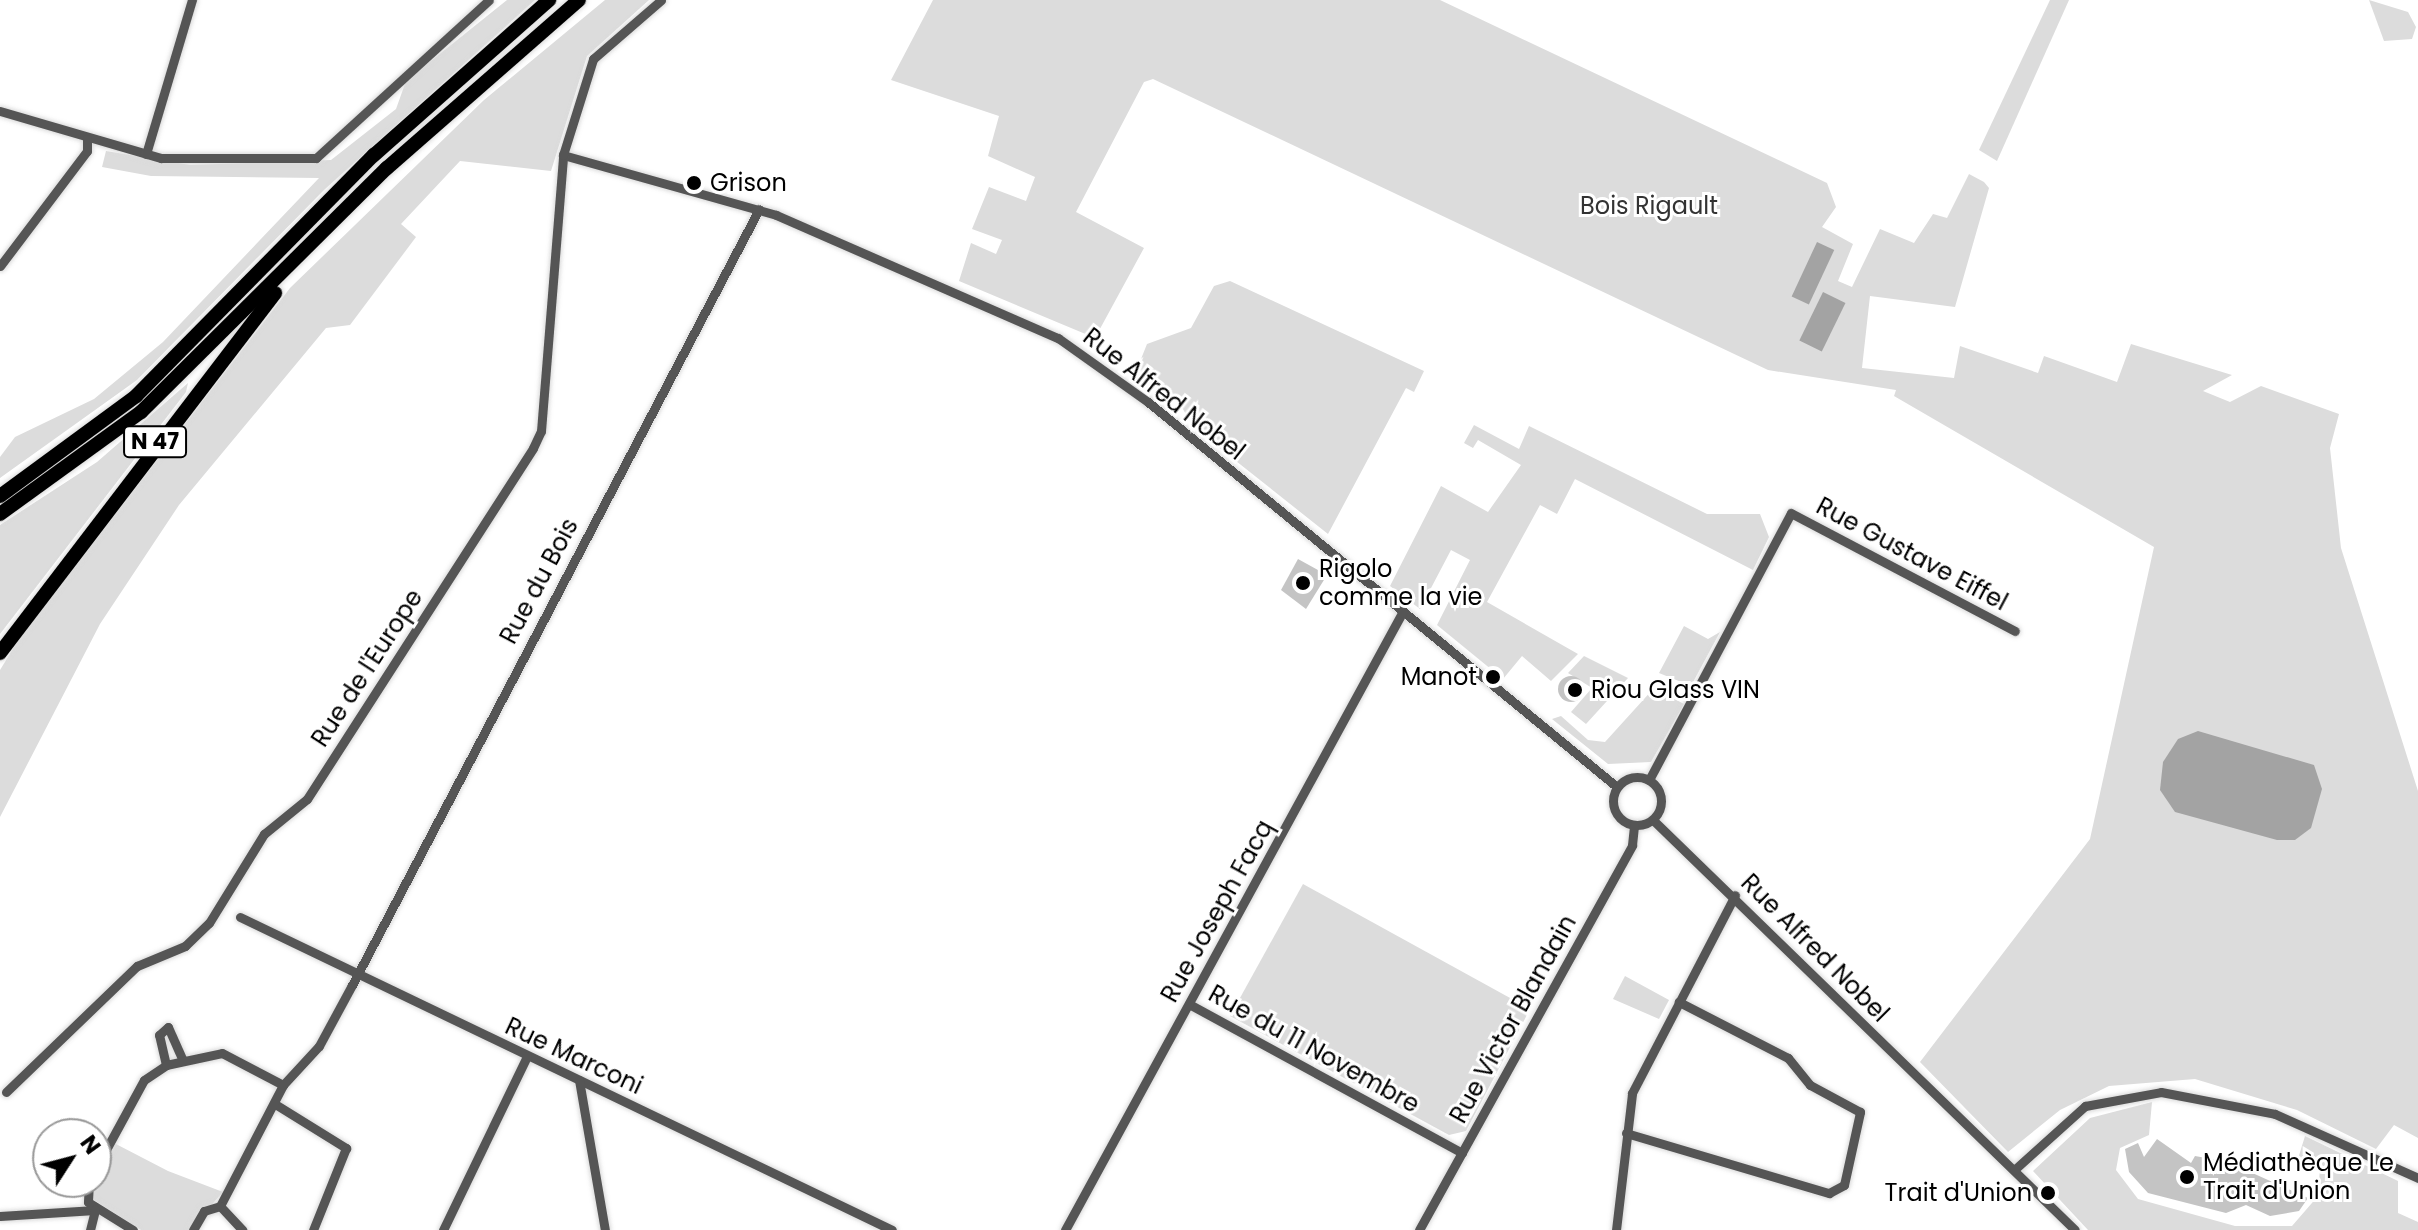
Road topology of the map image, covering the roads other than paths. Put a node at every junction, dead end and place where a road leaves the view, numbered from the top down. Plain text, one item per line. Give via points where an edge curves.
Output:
1 (192, 0) edge
2 (489, 0) edge
3 (549, 0) edge
4 (579, 0) edge
5 (661, 0) edge
6 (0, 111) edge
7 (87, 139) junction
8 (146, 154) junction
9 (563, 155) junction
10 (759, 209) junction
11 (302, 253) junction
12 (0, 266) edge
13 (0, 494) edge
14 (0, 514) edge
15 (1403, 611) junction
16 (2015, 631) dead end
17 (0, 653) edge
18 (1649, 780) junction
19 (1617, 787) junction
20 (1653, 820) junction
21 (1634, 825) junction
22 (1735, 895) junction
23 (240, 917) dead end
24 (355, 972) junction
25 (1679, 1002) junction
26 (1189, 1004) junction
27 (527, 1056) junction
28 (183, 1061) junction
29 (166, 1065) junction
30 (579, 1080) junction
31 (283, 1085) junction
32 (6, 1092) dead end
33 (275, 1104) junction
34 (1626, 1133) junction
35 (112, 1139) edge
36 (1462, 1153) junction
37 (2014, 1170) junction
38 (2418, 1178) edge
39 (89, 1198) edge
40 (220, 1206) junction
41 (95, 1210) junction
42 (0, 1216) edge
43 (878, 1227) edge
44 (90, 1230) edge
45 (133, 1230) edge
46 (193, 1230) edge
47 (242, 1230) edge
48 (313, 1230) edge
49 (443, 1230) edge
50 (605, 1230) edge
51 (892, 1230) edge
52 (1065, 1230) edge
53 (1419, 1230) edge
54 (1616, 1230) edge
55 (2075, 1230) edge

1 - 8 street
2 - 8 street via 324,156 190,161
3 - 13 highway, N 47 via 374,155 136,396
4 - 11 highway, N 47 via 447,113
5 - 9 street, Rue de l'Europe via 593,59
6 - 7 street
7 - 8 street
7 - 12 street via 87,151
9 - 10 street, Rue Alfred Nobel
9 - 32 street, Rue de l'Europe via 541,431 533,448 307,799 264,834 209,923 185,946 137,966
10 - 15 street, Rue Alfred Nobel via 956,289 1074,348
10 - 24 street, Rue du Bois
11 - 14 highway via 141,412
11 - 17 highway, N 47
15 - 19 street, Rue Alfred Nobel
15 - 26 street, Rue Joseph Facq
16 - 18 street, Rue Gustave Eiffel via 1791,513
18 - 19 street via 1628,779
18 - 20 street via 1660,795
19 - 21 street via 1616,814
20 - 21 street
20 - 22 street, Rue Alfred Nobel
21 - 36 street, Rue Victor Blandain via 1632,845
22 - 25 street
22 - 37 street, Rue Alfred Nobel
23 - 24 street, Rue Marconi
24 - 27 street, Rue Marconi
24 - 31 street, Rue du Bois via 319,1046
25 - 34 street via 1632,1093
25 - 34 street via 1788,1058 1810,1085 1862,1118 1838,1191
26 - 36 street, Rue du 11 Novembre
26 - 52 street, Rue Joseph Facq
27 - 30 street, Rue Marconi
27 - 49 street
28 - 29 street
28 - 29 street via 168,1027 159,1035
28 - 31 street via 222,1053
29 - 35 street via 144,1080
30 - 43 street, Rue Marconi
30 - 50 street
31 - 33 street, Rue du Bois
33 - 40 street, Rue du Bois
33 - 48 street via 346,1148
34 - 54 street
36 - 53 street, Rue Victor Blandain
37 - 38 street via 2085,1106 2161,1092 2275,1114
37 - 55 street, Rue Alfred Nobel
39 - 41 street
40 - 46 street via 204,1211
40 - 47 street
41 - 42 street
41 - 44 street
41 - 45 street
43 - 51 street, Rue Marconi

